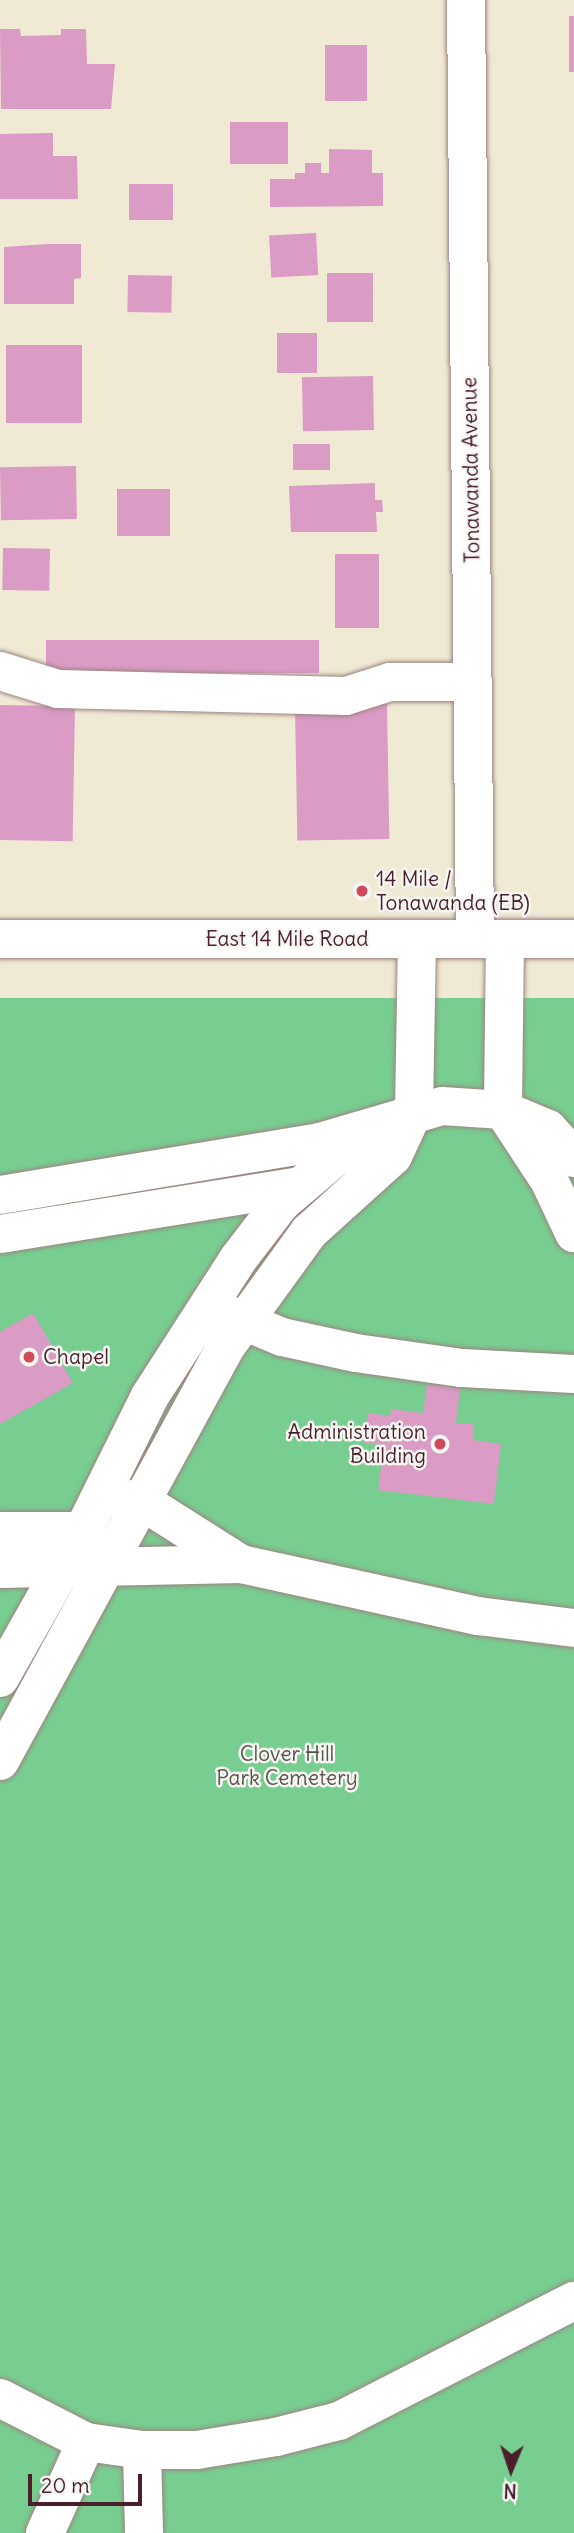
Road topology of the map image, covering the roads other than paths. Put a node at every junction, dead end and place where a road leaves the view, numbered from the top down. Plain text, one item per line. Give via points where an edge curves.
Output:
1 (466, 0) edge
2 (0, 671) edge
3 (473, 681) junction
4 (0, 939) edge
5 (417, 939) junction
6 (490, 939) junction
7 (574, 939) edge
8 (503, 1110) junction
9 (414, 1111) junction
10 (574, 1158) edge
11 (300, 1186) junction
12 (0, 1195) edge
13 (574, 1233) edge
14 (0, 1234) edge
15 (206, 1303) junction
16 (243, 1322) junction
17 (574, 1374) edge
18 (100, 1497) junction
19 (140, 1500) junction
20 (0, 1531) edge
21 (83, 1531) junction
22 (241, 1563) junction
23 (103, 1568) junction
24 (0, 1569) edge
25 (61, 1569) junction
26 (574, 1628) edge
27 (0, 1678) edge
28 (0, 1761) edge
29 (574, 2301) edge
30 (0, 2398) edge
31 (86, 2442) junction
32 (142, 2450) junction
33 (45, 2533) edge
34 (144, 2533) edge

1 - 3 street, Tonawanda Avenue
2 - 3 street via 58,689 346,696 390,682
3 - 6 street, Tonawanda Avenue
4 - 5 street, East 14 Mile Road
5 - 6 street, East 14 Mile Road
5 - 9 street
6 - 7 street, East 14 Mile Road
6 - 8 street, Tonawanda Avenue
8 - 9 street via 442,1106
8 - 10 street via 548,1129
8 - 13 street via 549,1180
9 - 11 street via 334,1158
9 - 12 street via 320,1142
9 - 16 street via 393,1156 309,1231
11 - 14 street
11 - 15 street via 281,1203
15 - 16 street
15 - 18 street via 150,1396
16 - 17 street via 356,1353 462,1368
16 - 19 street via 194,1399
18 - 19 street
18 - 21 street
19 - 22 street
19 - 23 street
20 - 21 street
21 - 25 street
22 - 23 street
22 - 26 street via 478,1616
23 - 25 street
23 - 28 street
24 - 25 street
25 - 27 street
29 - 32 street via 339,2421 197,2450
30 - 31 street
31 - 32 street
31 - 33 street
32 - 34 street

